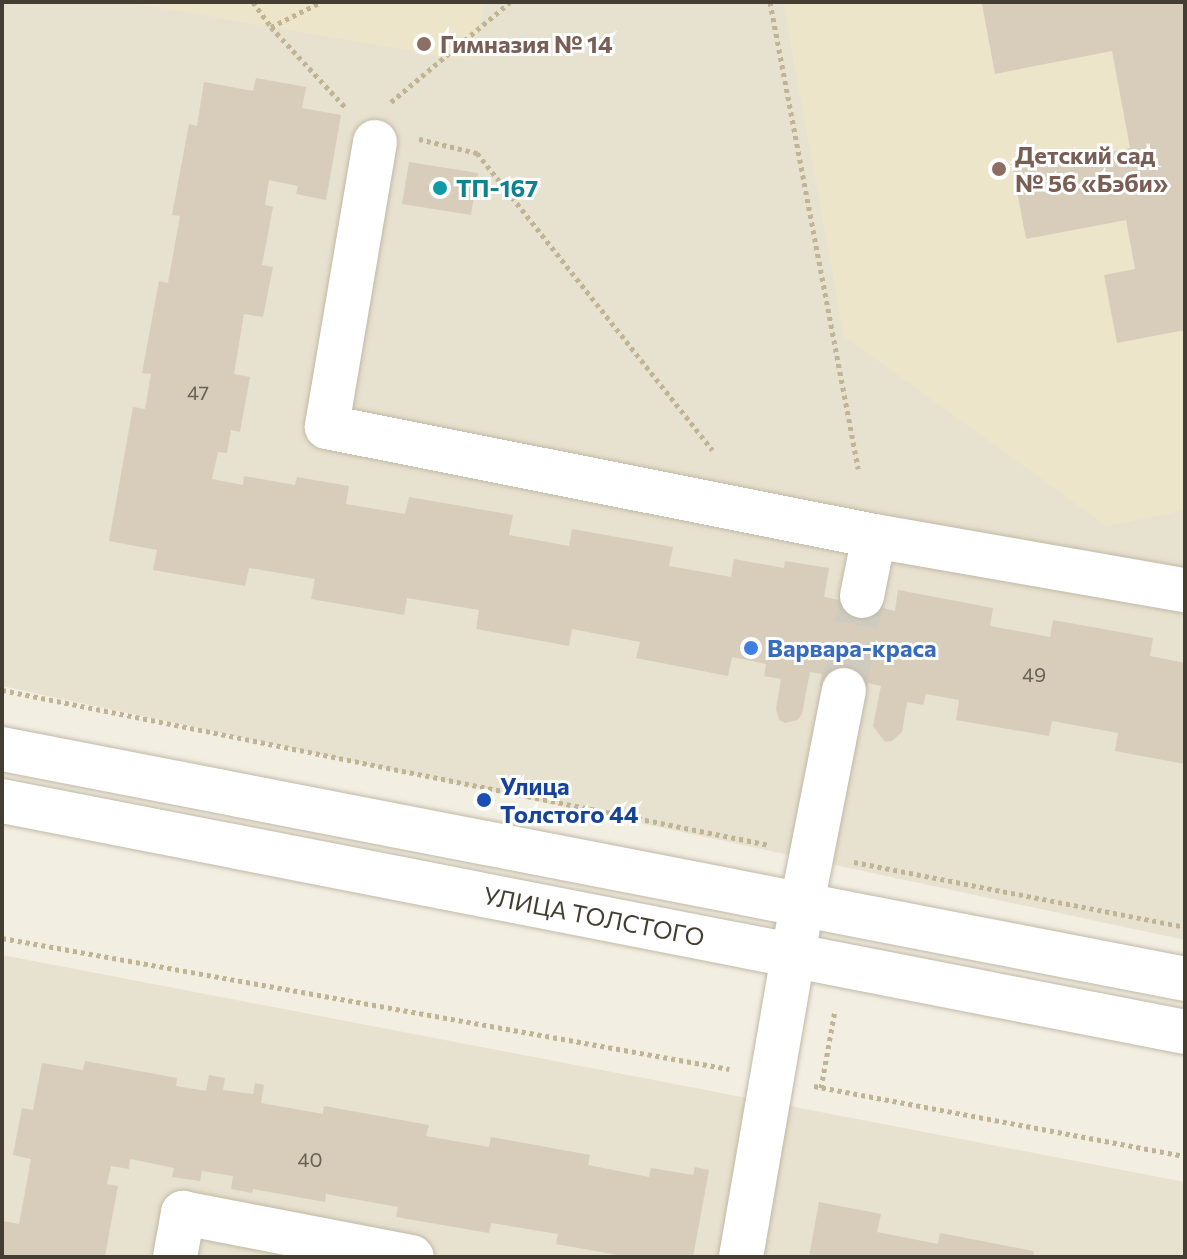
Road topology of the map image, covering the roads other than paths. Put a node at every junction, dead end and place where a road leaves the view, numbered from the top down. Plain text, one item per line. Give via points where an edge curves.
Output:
1 (379, 125) road end
2 (874, 536) junction
3 (1185, 590) edge
4 (862, 596) tunnel mouth
5 (844, 690) tunnel mouth
6 (2, 749) edge
7 (2, 801) edge
8 (802, 904) junction
9 (793, 956) junction
10 (1185, 979) edge
11 (1185, 1032) edge
12 (175, 1257) edge
13 (412, 1257) edge
14 (741, 1257) edge

1 - 2 street via 327,427
2 - 3 street
2 - 4 street
5 - 8 street
6 - 8 street
7 - 9 street, УЛИЦА ТОЛСТОГО
8 - 9 street
8 - 10 street
9 - 11 street, УЛИЦА ТОЛСТОГО
9 - 14 street
12 - 13 street via 183,1213

